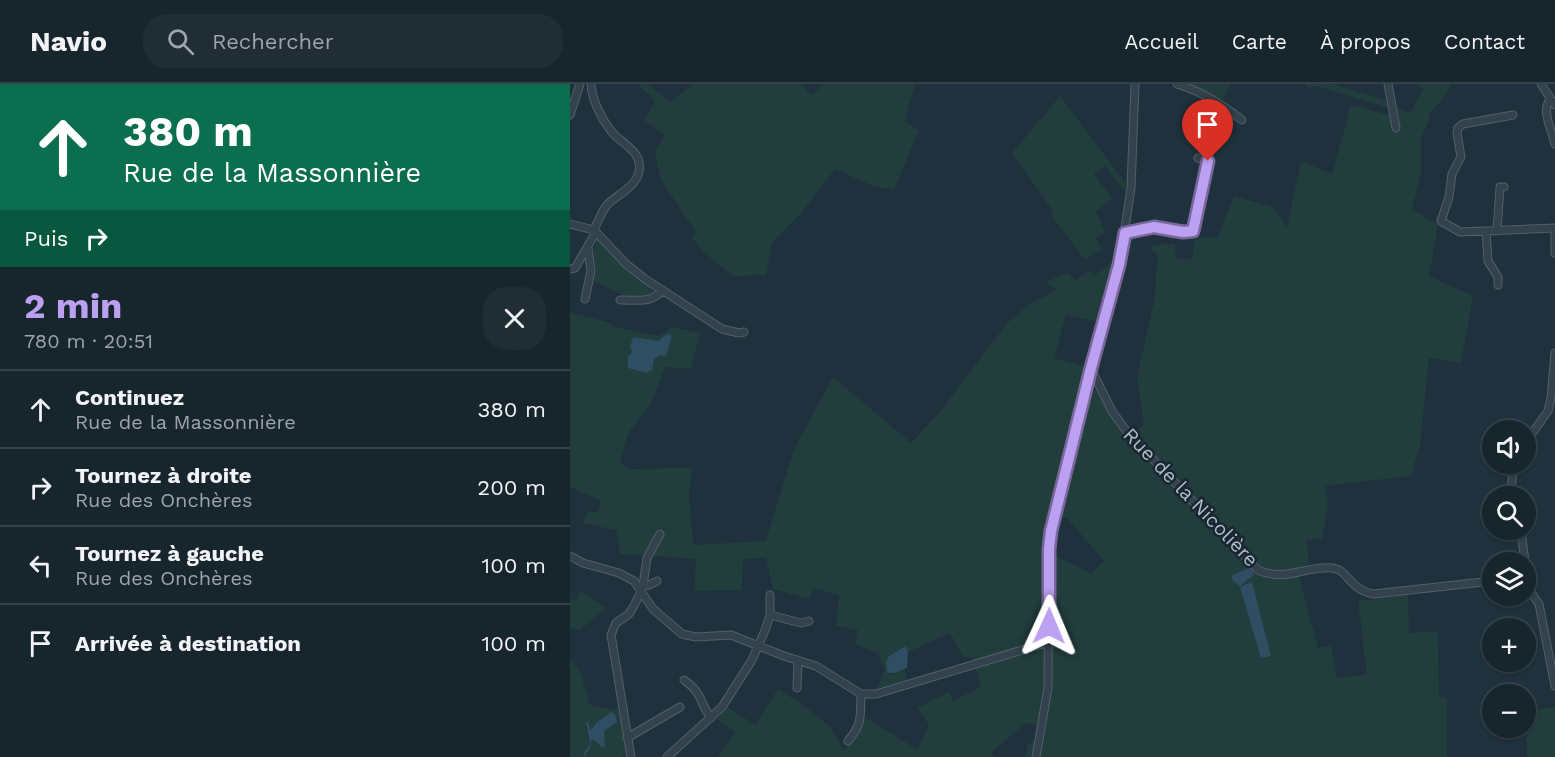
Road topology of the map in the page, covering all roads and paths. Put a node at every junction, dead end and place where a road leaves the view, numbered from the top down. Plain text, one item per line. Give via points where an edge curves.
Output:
1 (580, 84) edge
2 (591, 84) edge
3 (1135, 84) edge
4 (1177, 84) edge
5 (1388, 84) edge
6 (1541, 84) edge
7 (1553, 102) edge
8 (570, 115) edge
9 (1513, 115) dead end
10 (1242, 120) dead end
11 (1396, 129) dead end
12 (1555, 144) edge
13 (1198, 158) dead end
14 (1503, 187) dead end
15 (570, 224) edge
16 (1555, 229) edge
17 (595, 231) junction
18 (1486, 231) junction
19 (1497, 231) junction
20 (1125, 233) junction
21 (588, 248) junction
22 (1555, 253) edge
23 (570, 269) edge
24 (1498, 285) dead end
25 (663, 290) junction
26 (585, 299) dead end
27 (620, 300) dead end
28 (744, 332) dead end
29 (1555, 353) edge
30 (1091, 368) junction
31 (1536, 428) edge
32 (660, 534) dead end
33 (570, 556) edge
34 (657, 581) dead end
35 (1482, 582) edge
36 (642, 588) junction
37 (770, 595) dead end
38 (1536, 600) edge
39 (770, 615) junction
40 (809, 621) dead end
41 (1049, 642) junction
42 (757, 645) junction
43 (798, 660) junction
44 (684, 680) dead end
45 (1555, 686) edge
46 (797, 688) dead end
47 (861, 694) junction
48 (680, 707) dead end
49 (711, 718) junction
50 (627, 738) junction
51 (848, 741) dead end
52 (631, 757) edge
53 (666, 757) edge
54 (1036, 757) edge

1 - 8 street
2 - 17 street via 593,98 609,129 636,154 639,162 639,173 607,206
3 - 20 street
4 - 10 street via 1218,101
5 - 11 street
6 - 7 street
7 - 12 street via 1546,104 1546,111
9 - 18 street via 1458,128 1461,157 1452,174 1442,221 1460,232
13 - 20 street via 1209,164 1193,231 1154,227
14 - 19 street
15 - 17 street
16 - 19 street
16 - 22 street
17 - 21 street
17 - 25 street via 625,263
18 - 19 street
18 - 24 street via 1488,261 1498,277
20 - 30 street
21 - 23 street via 575,268
21 - 26 street via 591,271
25 - 27 street via 647,300
25 - 28 street via 722,329
29 - 31 street via 1548,411
30 - 35 street, Rue de la Nicolière via 1127,432 1258,570 1276,576 1333,567 1356,588 1374,594
30 - 41 street via 1051,531
32 - 36 street via 647,558
33 - 36 street via 626,576
34 - 36 street
36 - 42 street via 653,609 677,631 688,636 730,634
36 - 50 street via 629,614 616,622 611,635
37 - 39 street
38 - 45 street
39 - 40 street via 801,623
39 - 42 street
41 - 47 street via 876,694
41 - 54 street via 1047,701
42 - 43 street
42 - 49 street via 746,670
43 - 46 street
43 - 47 street via 816,666
44 - 49 street via 700,695
47 - 51 street via 860,723
48 - 50 street
49 - 53 street
50 - 52 street

